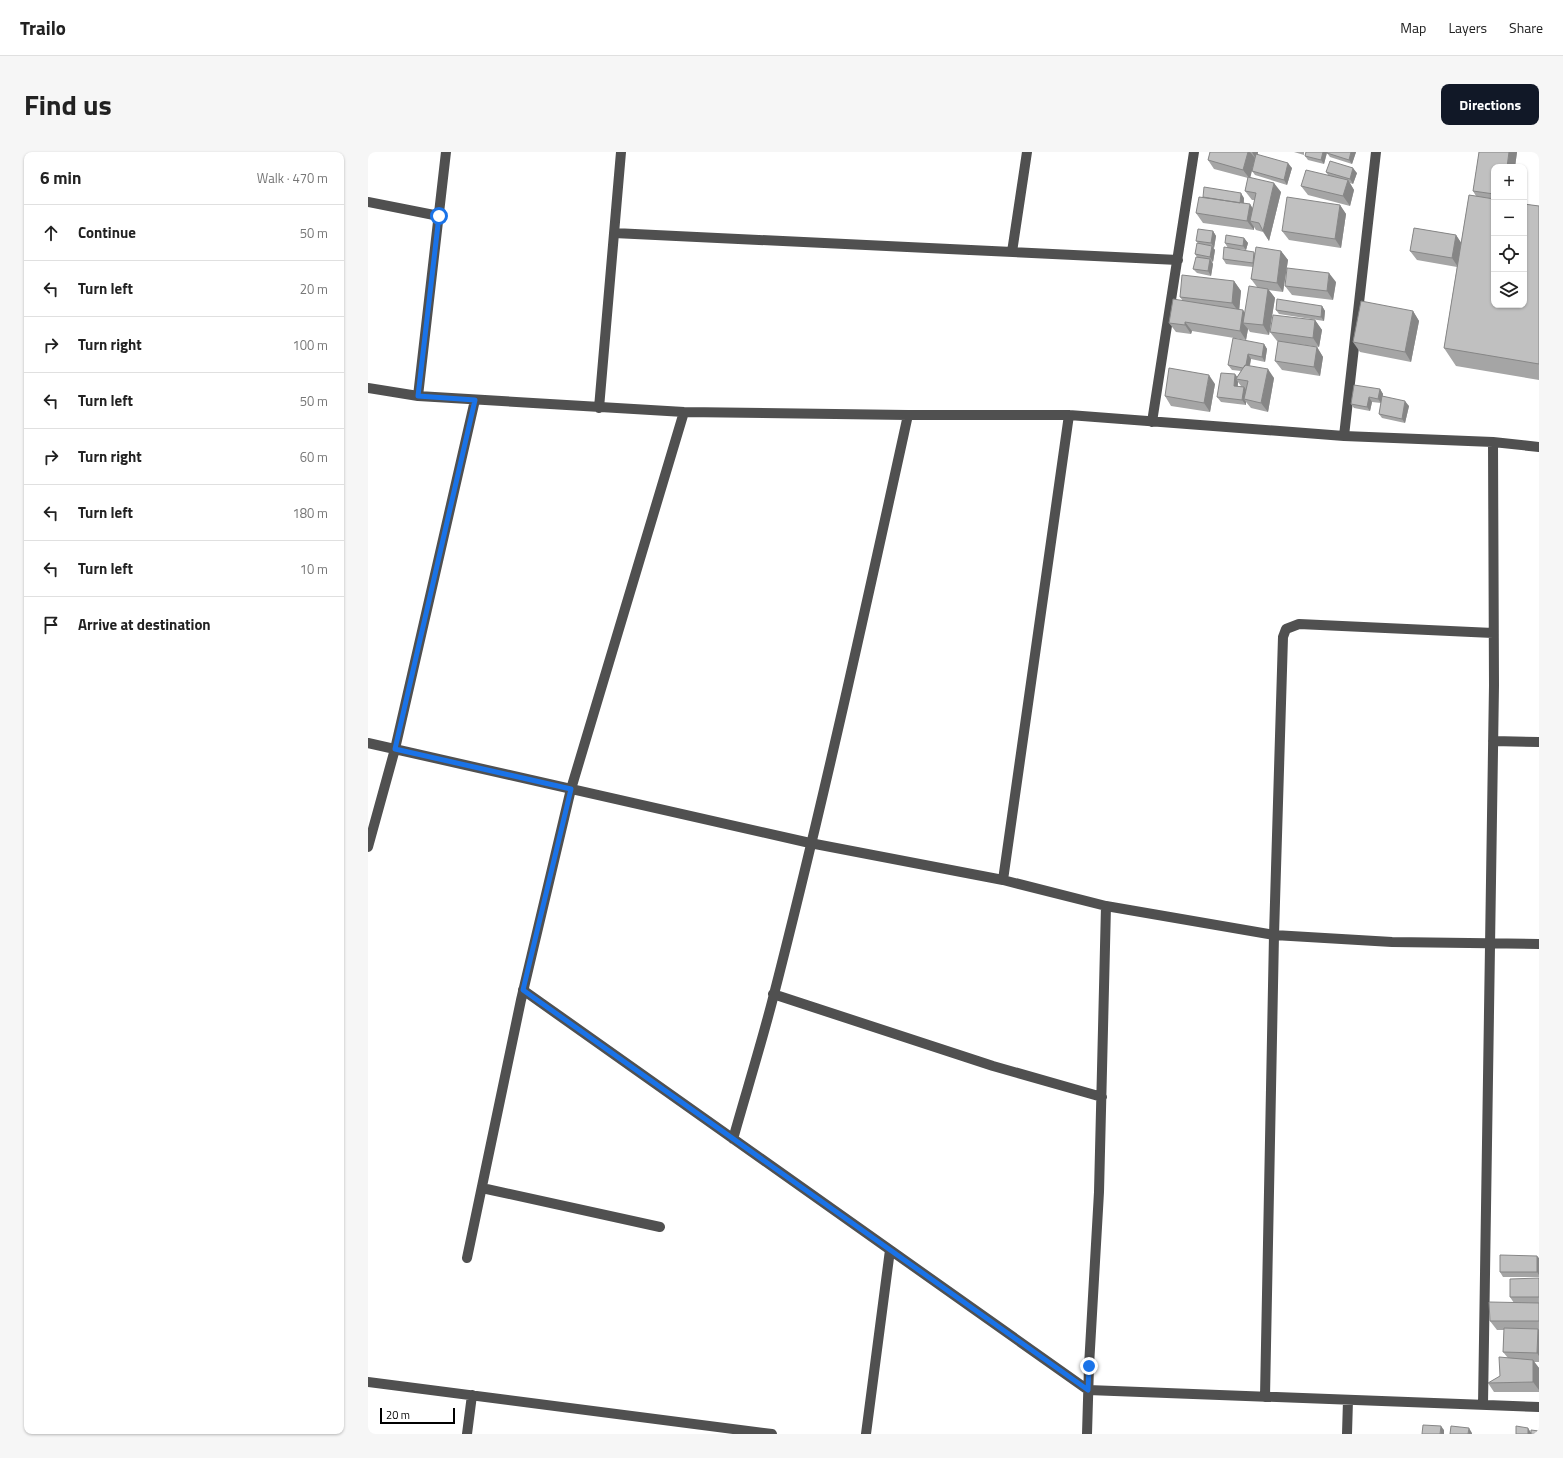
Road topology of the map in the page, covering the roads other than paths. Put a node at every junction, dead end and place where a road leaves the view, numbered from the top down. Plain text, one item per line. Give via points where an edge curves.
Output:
1 (446, 152) edge
2 (622, 152) edge
3 (1028, 152) edge
4 (1194, 152) edge
5 (1376, 152) edge
6 (368, 202) edge
7 (439, 216) junction
8 (614, 233) junction
9 (1012, 252) junction
10 (1178, 260) junction
11 (368, 388) edge
12 (418, 396) junction
13 (475, 400) junction
14 (599, 408) junction
15 (684, 412) junction
16 (1069, 415) junction
17 (908, 416) junction
18 (1152, 422) junction
19 (1344, 436) junction
20 (1493, 442) junction
21 (1539, 447) edge
22 (1493, 633) junction
23 (1493, 741) junction
24 (1539, 742) edge
25 (368, 743) edge
26 (395, 749) junction
27 (571, 789) junction
28 (810, 843) junction
29 (368, 847) edge
30 (1004, 880) junction
31 (1106, 906) junction
32 (1274, 935) junction
33 (1490, 943) junction
34 (1539, 944) edge
35 (523, 990) junction
36 (773, 994) junction
37 (1102, 1097) junction
38 (733, 1139) junction
39 (482, 1188) junction
40 (660, 1227) dead end
41 (890, 1250) junction
42 (467, 1258) dead end
43 (368, 1382) edge
44 (1088, 1390) junction
45 (472, 1395) junction
46 (1265, 1397) junction
47 (1348, 1400) junction
48 (1483, 1405) junction
49 (1539, 1407) edge
50 (467, 1434) edge
51 (772, 1434) edge
52 (866, 1434) edge
53 (1087, 1434) edge
54 (1347, 1434) edge

1 - 7 street
2 - 8 street
3 - 9 street
4 - 10 street
5 - 19 street
6 - 7 street
7 - 12 street
8 - 9 street
8 - 14 street
9 - 10 street
10 - 18 street
11 - 12 street
12 - 13 street
13 - 14 street
13 - 26 street
14 - 15 street
15 - 17 street
15 - 27 street
16 - 17 street
16 - 18 street
16 - 30 street
17 - 28 street via 851,674
18 - 19 street
19 - 20 street
20 - 21 street
20 - 22 street
22 - 23 street
22 - 32 street via 1299,624 1286,629 1283,637
23 - 24 street
23 - 33 street
25 - 26 street
26 - 27 street
26 - 29 street
27 - 28 street
27 - 35 street
28 - 30 street
28 - 36 street
30 - 31 street
31 - 32 street
31 - 37 street
32 - 33 street via 1392,942
32 - 46 street
33 - 34 street
33 - 48 street
35 - 38 street
35 - 39 street
36 - 37 street via 993,1066
36 - 38 street
37 - 44 street
38 - 41 street
39 - 40 street
39 - 42 street
41 - 44 street
41 - 52 street
43 - 45 street
44 - 46 street
44 - 53 street
45 - 50 street
45 - 51 street
46 - 47 street
47 - 48 street
47 - 54 street
48 - 49 street

